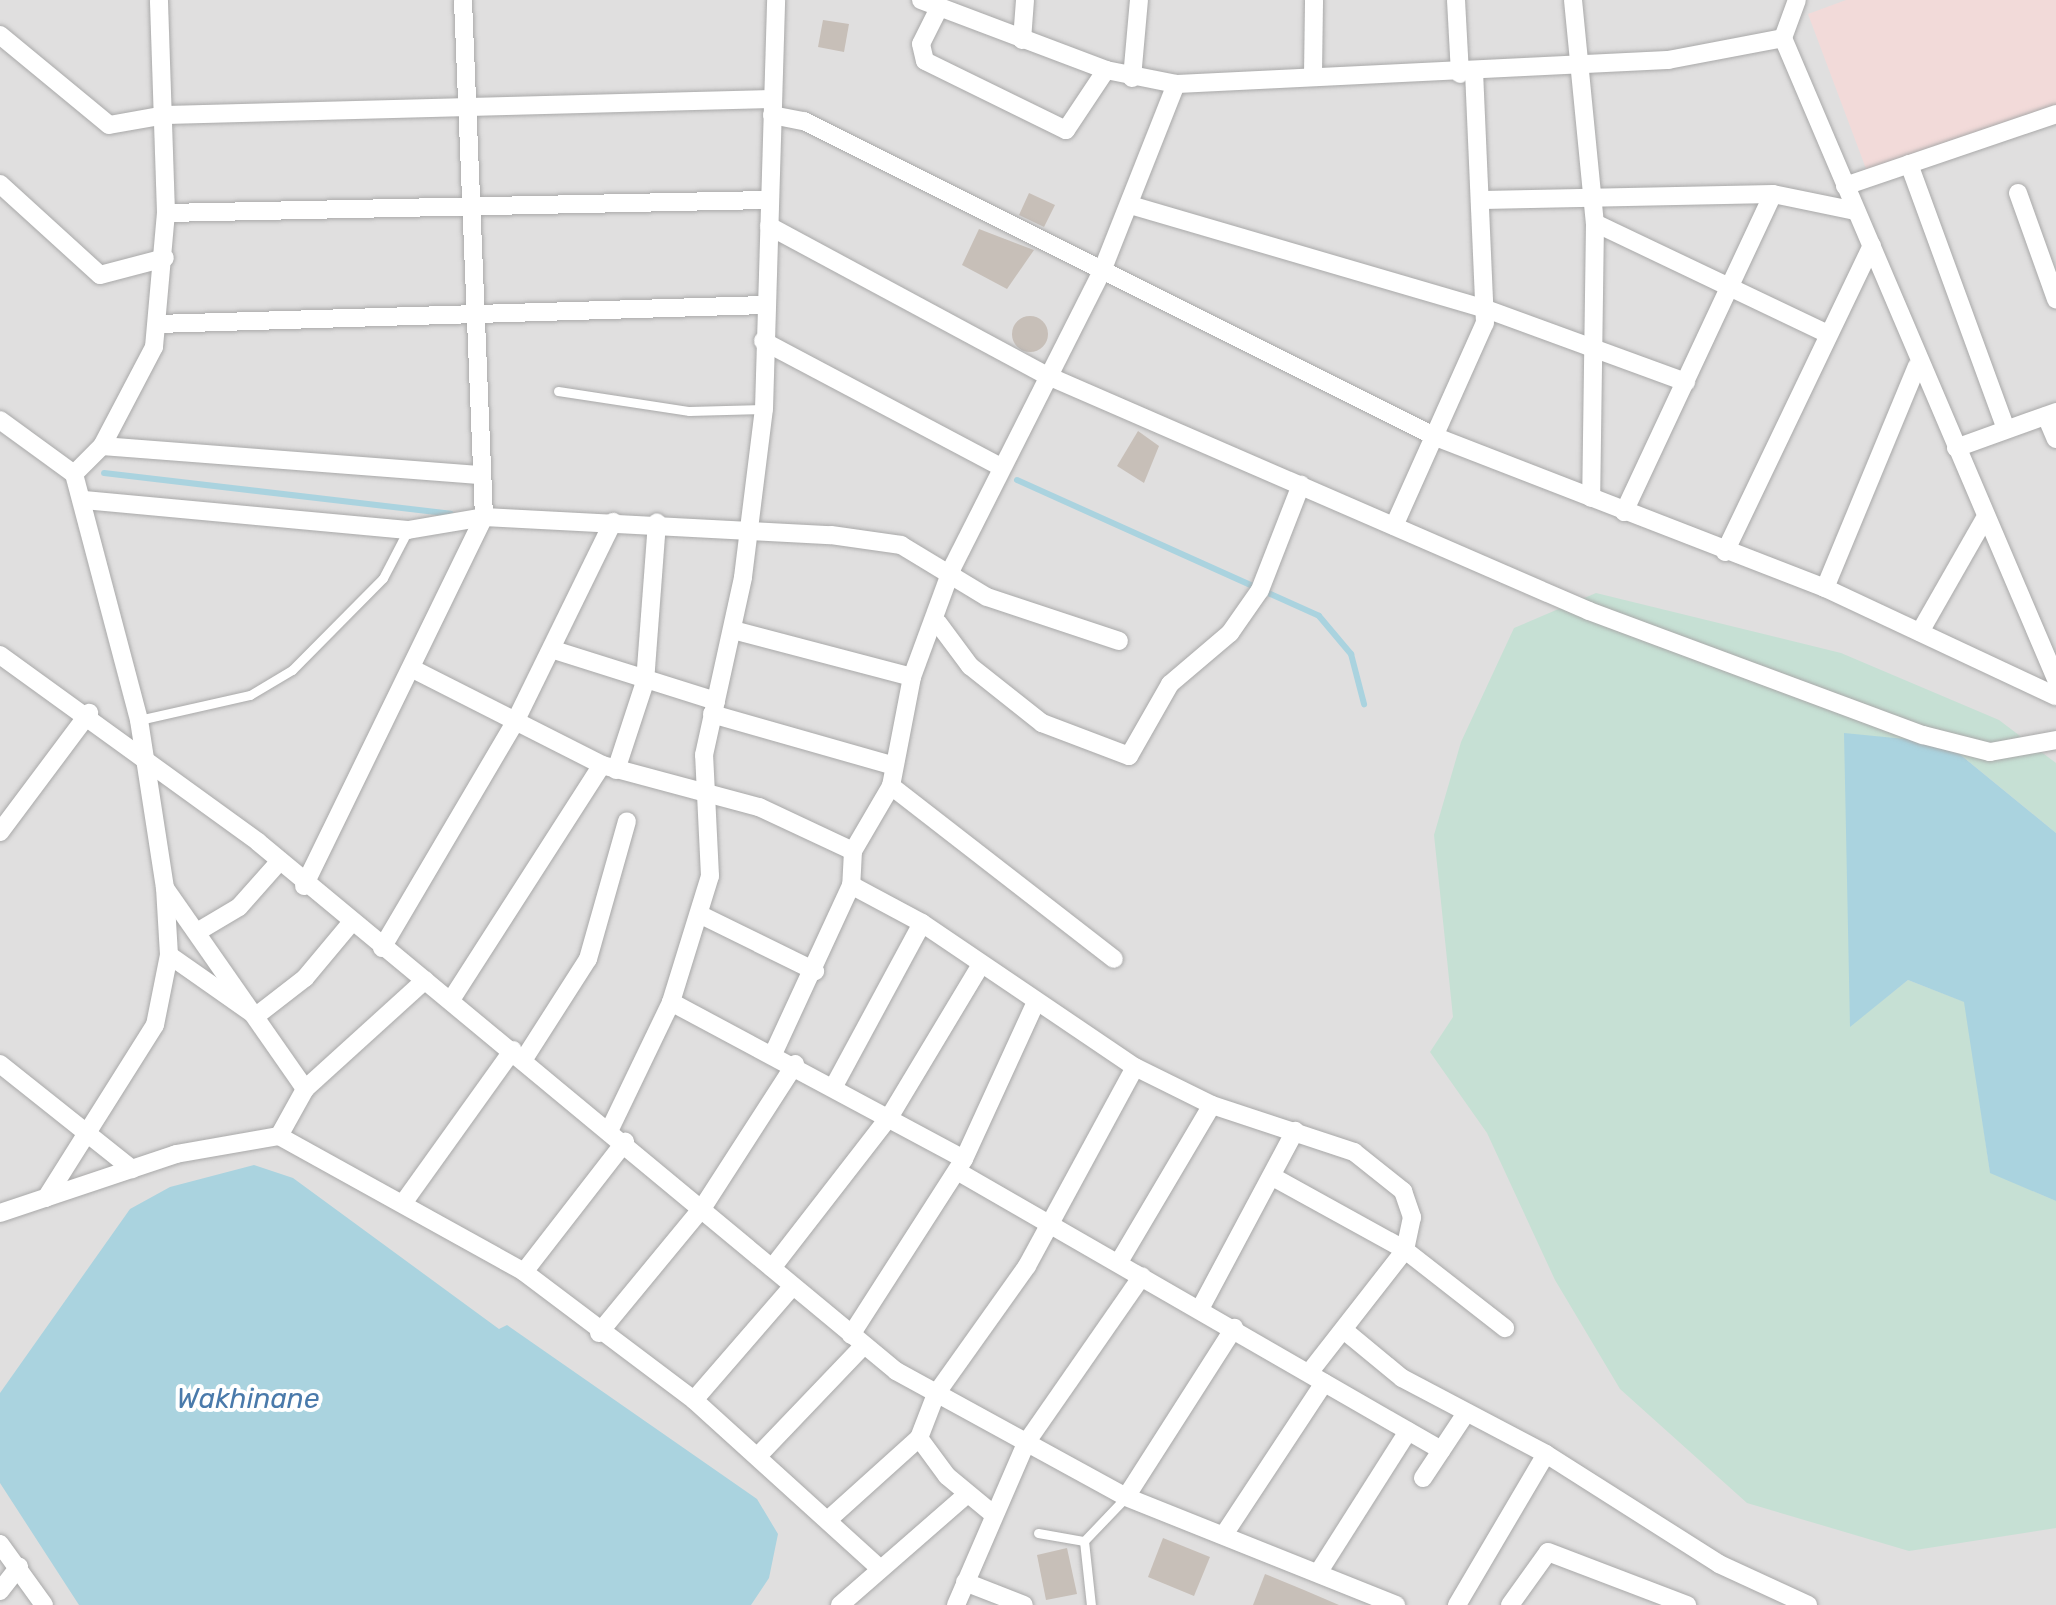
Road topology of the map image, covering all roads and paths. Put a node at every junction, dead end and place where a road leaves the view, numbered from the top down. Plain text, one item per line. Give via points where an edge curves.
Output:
1 (159, 0) edge
2 (463, 0) edge
3 (776, 0) edge
4 (1024, 0) edge
5 (1139, 0) edge
6 (1314, 0) edge
7 (1456, 0) edge
8 (1573, 0) edge
9 (1797, 0) edge
10 (930, 4) edge
11 (0, 35) edge
12 (1782, 38) junction
13 (1022, 40) junction
14 (1579, 66) junction
15 (1106, 70) junction
16 (1467, 73) junction
17 (1312, 74) junction
18 (1132, 78) junction
19 (1176, 84) junction
20 (772, 107) junction
21 (466, 108) junction
22 (2056, 114) edge
23 (166, 115) junction
24 (1910, 164) junction
25 (0, 184) edge
26 (1845, 186) junction
27 (2018, 193) dead end
28 (1592, 194) junction
29 (1773, 194) junction
30 (768, 200) junction
31 (1483, 200) junction
32 (1130, 206) junction
33 (474, 207) junction
34 (1856, 211) junction
35 (166, 213) junction
36 (1595, 223) junction
37 (769, 226) junction
38 (1872, 246) junction
39 (165, 258) junction
40 (1102, 271) junction
41 (1727, 287) junction
42 (2056, 299) edge
43 (766, 305) junction
44 (1486, 309) junction
45 (472, 315) junction
46 (157, 324) junction
47 (1826, 334) junction
48 (763, 342) junction
49 (1595, 348) junction
50 (1917, 366) junction
51 (1048, 376) junction
52 (1686, 382) junction
53 (558, 390) dead end
54 (764, 409) junction
55 (2051, 414) edge
56 (2, 426) edge
57 (2006, 429) junction
58 (1436, 437) junction
59 (2056, 439) edge
60 (102, 446) junction
61 (1956, 448) junction
62 (1001, 467) junction
63 (74, 474) junction
64 (479, 475) junction
65 (1301, 485) junction
66 (1591, 498) junction
67 (84, 500) junction
68 (1624, 512) junction
69 (484, 517) junction
70 (1984, 520) junction
71 (613, 522) junction
72 (657, 522) junction
73 (752, 524) junction
74 (1394, 526) junction
75 (408, 530) junction
76 (1726, 552) junction
77 (952, 568) junction
78 (1824, 588) junction
79 (937, 624) junction
80 (733, 630) junction
81 (1920, 632) junction
82 (1118, 641) dead end
83 (554, 650) junction
84 (0, 655) edge
85 (410, 668) junction
86 (912, 677) junction
87 (2056, 679) edge
88 (645, 682) junction
89 (2056, 696) edge
90 (714, 707) junction
91 (89, 712) junction
92 (140, 720) junction
93 (515, 722) junction
94 (2056, 740) edge
95 (143, 754) junction
96 (894, 766) junction
97 (609, 767) junction
98 (891, 786) junction
99 (701, 791) junction
100 (627, 821) dead end
101 (0, 832) edge
102 (853, 852) junction
103 (280, 862) junction
104 (304, 886) junction
105 (851, 886) junction
106 (165, 888) junction
107 (703, 916) junction
108 (922, 922) junction
109 (351, 923) junction
110 (197, 932) junction
111 (382, 948) junction
112 (170, 954) junction
113 (1114, 959) dead end
114 (979, 968) junction
115 (815, 970) junction
116 (425, 980) junction
117 (451, 1000) junction
118 (671, 1002) junction
119 (1036, 1002) junction
120 (256, 1016) junction
121 (774, 1052) junction
122 (518, 1054) junction
123 (0, 1064) edge
124 (795, 1064) junction
125 (1135, 1066) junction
126 (834, 1086) junction
127 (304, 1089) junction
128 (1212, 1105) junction
129 (890, 1116) junction
130 (610, 1128) junction
131 (1295, 1131) junction
132 (90, 1135) junction
133 (279, 1136) junction
134 (625, 1142) junction
135 (960, 1165) junction
136 (132, 1168) junction
137 (1273, 1177) junction
138 (46, 1199) junction
139 (404, 1202) junction
140 (704, 1207) junction
141 (0, 1212) edge
142 (1048, 1220) junction
143 (1405, 1250) junction
144 (1118, 1262) junction
145 (772, 1268) junction
146 (524, 1272) junction
147 (1142, 1276) junction
148 (792, 1287) junction
149 (1200, 1309) junction
150 (1234, 1328) junction
151 (1504, 1328) dead end
152 (1345, 1331) junction
153 (600, 1333) junction
154 (857, 1340) junction
155 (1317, 1378) junction
156 (936, 1394) junction
157 (694, 1400) junction
158 (1466, 1413) junction
159 (1408, 1432) junction
160 (919, 1438) junction
161 (1026, 1443) junction
162 (1441, 1450) junction
163 (1546, 1454) junction
164 (758, 1456) junction
165 (1423, 1478) dead end
166 (966, 1495) junction
167 (1126, 1497) junction
168 (993, 1514) junction
169 (829, 1520) junction
170 (1038, 1533) dead end
171 (1225, 1534) junction
172 (1084, 1541) junction
173 (0, 1544) edge
174 (19, 1567) junction
175 (880, 1568) junction
176 (1318, 1573) junction
177 (965, 1582) junction
178 (0, 1590) edge
179 (1775, 1599) edge
180 (1662, 1600) edge
181 (44, 1605) edge
182 (840, 1605) edge
183 (956, 1605) edge
184 (1024, 1605) edge
185 (1091, 1605) edge
186 (1396, 1605) edge
187 (1457, 1605) edge
188 (1510, 1605) edge
189 (1687, 1605) edge
190 (1808, 1605) edge

1 - 23 street
2 - 21 street
3 - 20 street
4 - 13 street
5 - 18 street
6 - 17 street
7 - 16 street
8 - 14 street
9 - 12 street
10 - 13 street
10 - 15 street via 924,60 1066,130
11 - 23 street via 108,125
12 - 14 street
12 - 26 street
13 - 15 street
14 - 16 street
14 - 28 street
15 - 18 street
16 - 17 street
16 - 31 street
17 - 19 street
18 - 19 street
19 - 32 street
20 - 21 street
20 - 30 street
20 - 40 street
21 - 23 street
21 - 33 street
22 - 24 street
23 - 35 street
24 - 26 street
24 - 57 street
25 - 39 street via 100,276
26 - 34 street
27 - 42 street
28 - 29 street
28 - 31 street
28 - 36 street
29 - 34 street
29 - 41 street
30 - 33 street
30 - 37 street
31 - 44 street
32 - 40 street
32 - 44 street
33 - 35 street
33 - 45 street
34 - 38 street
35 - 39 street
36 - 41 street
36 - 49 street
37 - 43 street
37 - 51 street
38 - 47 street
38 - 50 street
39 - 46 street
40 - 51 street
40 - 58 street
41 - 47 street
41 - 52 street
43 - 45 street
43 - 48 street
44 - 49 street
44 - 58 street
45 - 46 street
45 - 64 street
46 - 60 street via 148,366
47 - 76 street
48 - 54 street
48 - 62 street
49 - 52 street
49 - 66 street
50 - 61 street
50 - 78 street
51 - 62 street
51 - 65 street
52 - 68 street
53 - 54 lane via 689,410
54 - 73 street
55 - 57 street
55 - 59 street
56 - 63 street
57 - 61 street
58 - 66 street
58 - 74 street
60 - 63 street
60 - 64 street
61 - 70 street
62 - 77 street
63 - 67 street
64 - 69 street
65 - 74 street
65 - 79 street via 1260,590 1230,633 1170,684 1129,756 1042,723 970,666
66 - 68 street
67 - 75 street
67 - 92 street
68 - 76 street
69 - 71 street
69 - 75 street
69 - 85 street
70 - 81 street
70 - 87 street
71 - 72 street
71 - 83 street
72 - 73 street
72 - 88 street
73 - 77 street via 901,545
73 - 80 street
74 - 94 street via 1589,611 1923,735 1990,752
75 - 92 lane via 383,578 292,670 250,695
76 - 78 street
77 - 79 street
77 - 82 street via 987,597
78 - 81 street
79 - 86 street
80 - 86 street
80 - 90 street
81 - 89 street
83 - 88 street
83 - 93 street
84 - 91 street
85 - 93 street
85 - 104 street
86 - 96 street
88 - 90 street
88 - 97 street
90 - 96 street
90 - 99 street
91 - 95 street
91 - 101 street
92 - 95 street
93 - 97 street
93 - 111 street
95 - 103 street
95 - 106 street
96 - 98 street
97 - 99 street
97 - 117 street
98 - 102 street
98 - 113 street
99 - 102 street
99 - 107 street via 712,858
100 - 122 street via 588,959
102 - 105 street
103 - 104 street
103 - 110 street via 239,907
104 - 109 street
105 - 108 street
105 - 115 street
106 - 110 street
106 - 112 street
107 - 115 street
107 - 118 street
108 - 114 street
108 - 126 street
109 - 111 street
109 - 120 street via 320,964
110 - 120 street
111 - 116 street
112 - 120 street
112 - 132 street via 155,1026
114 - 119 street
114 - 129 street
115 - 121 street
116 - 117 street
116 - 127 street
117 - 122 street
118 - 121 street
118 - 130 street
119 - 125 street
119 - 135 street
120 - 127 street
121 - 124 street
122 - 130 street
122 - 139 street
123 - 132 street
124 - 126 street
124 - 140 street
125 - 128 street
125 - 142 street
126 - 129 street
127 - 133 street
128 - 131 street
128 - 144 street
129 - 135 street
129 - 145 street
130 - 134 street
131 - 137 street
131 - 143 street via 1391,1176 1410,1203
132 - 136 street
132 - 138 street
133 - 136 street
133 - 139 street
134 - 140 street
134 - 146 street
135 - 142 street
135 - 154 street
136 - 138 street
137 - 143 street
137 - 149 street
138 - 141 street
139 - 146 street
140 - 145 street
140 - 153 street
142 - 144 street
142 - 156 street via 1027,1266
143 - 151 street
143 - 152 street
144 - 147 street
145 - 148 street
146 - 153 street
147 - 149 street
147 - 161 street
148 - 154 street
148 - 157 street
149 - 150 street
150 - 155 street
150 - 167 street
152 - 155 street
152 - 158 street
153 - 157 street
154 - 156 street
154 - 164 street
155 - 159 street
155 - 171 street
156 - 160 street
156 - 161 street
157 - 164 street
158 - 162 street
158 - 163 street
159 - 162 street
159 - 176 street
160 - 166 street
160 - 169 street
161 - 167 street
161 - 168 street
162 - 165 street
163 - 179 street
163 - 187 street
164 - 169 street
166 - 168 street
166 - 175 street
167 - 171 street
167 - 172 lane
168 - 177 street
169 - 175 street
170 - 172 lane
171 - 176 street
172 - 185 lane
173 - 174 street
174 - 178 street
174 - 181 street
175 - 182 street
176 - 186 street
177 - 183 street
177 - 184 street
179 - 190 street
180 - 188 street via 1544,1553
180 - 189 street

